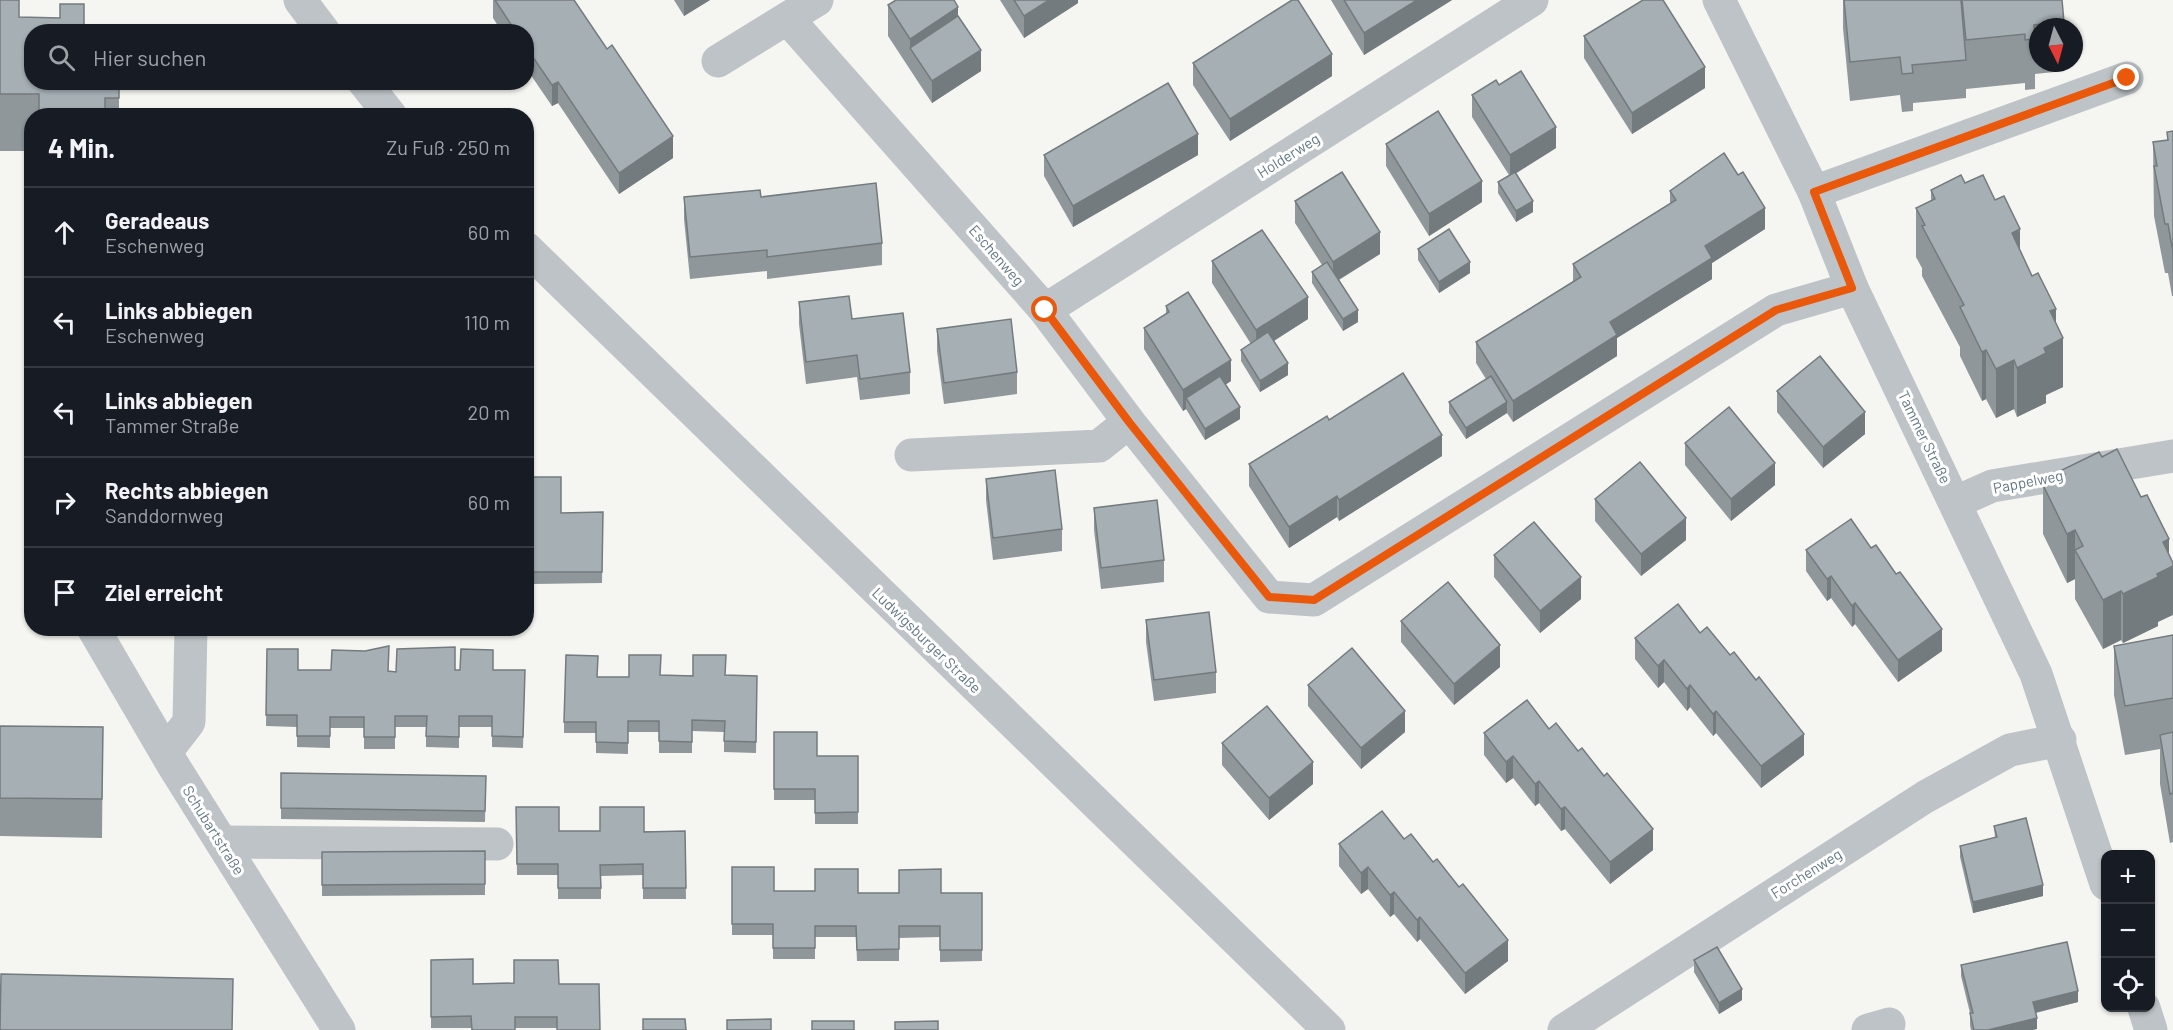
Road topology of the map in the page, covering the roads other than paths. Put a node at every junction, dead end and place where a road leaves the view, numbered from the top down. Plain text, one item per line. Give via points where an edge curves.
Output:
1 (300, 0) edge
2 (817, 0) edge
3 (1532, 0) edge
4 (1719, 0) edge
5 (788, 19) junction
6 (318, 24) edge
7 (718, 61) dead end
8 (2127, 78) dead end
9 (370, 90) edge
10 (385, 108) edge
11 (1814, 192) junction
12 (534, 256) edge
13 (1852, 288) junction
14 (1045, 310) junction
15 (1129, 422) junction
16 (911, 455) dead end
17 (2173, 456) edge
18 (1956, 502) junction
19 (98, 636) edge
20 (191, 636) edge
21 (2060, 740) junction
22 (166, 752) junction
23 (222, 842) junction
24 (497, 844) dead end
25 (2101, 868) edge
26 (2145, 1012) edge
27 (339, 1030) edge
28 (1329, 1030) edge
29 (1564, 1030) edge
30 (2151, 1030) edge

1 - 6 street
2 - 5 street
3 - 14 street, Holderweg
4 - 11 street, Tammer Straße
5 - 7 street
5 - 14 street, Eschenweg
8 - 11 street
9 - 10 street
11 - 13 street, Tammer Straße
12 - 28 street, Ludwigsburger Straße
13 - 15 street, Eschenweg via 1776,310 1314,600 1269,597
13 - 18 street, Tammer Straße
14 - 15 street, Eschenweg
15 - 16 street via 1099,446
17 - 18 street, Pappelweg via 1992,486
18 - 21 street, Tammer Straße via 2036,674
19 - 22 street, Schubartstraße
20 - 22 street via 189,722
21 - 25 street, Tammer Straße
21 - 29 street, Forchenweg via 2010,750 1925,797
22 - 23 street, Schubartstraße
23 - 24 street
23 - 27 street, Schubartstraße
26 - 30 street

